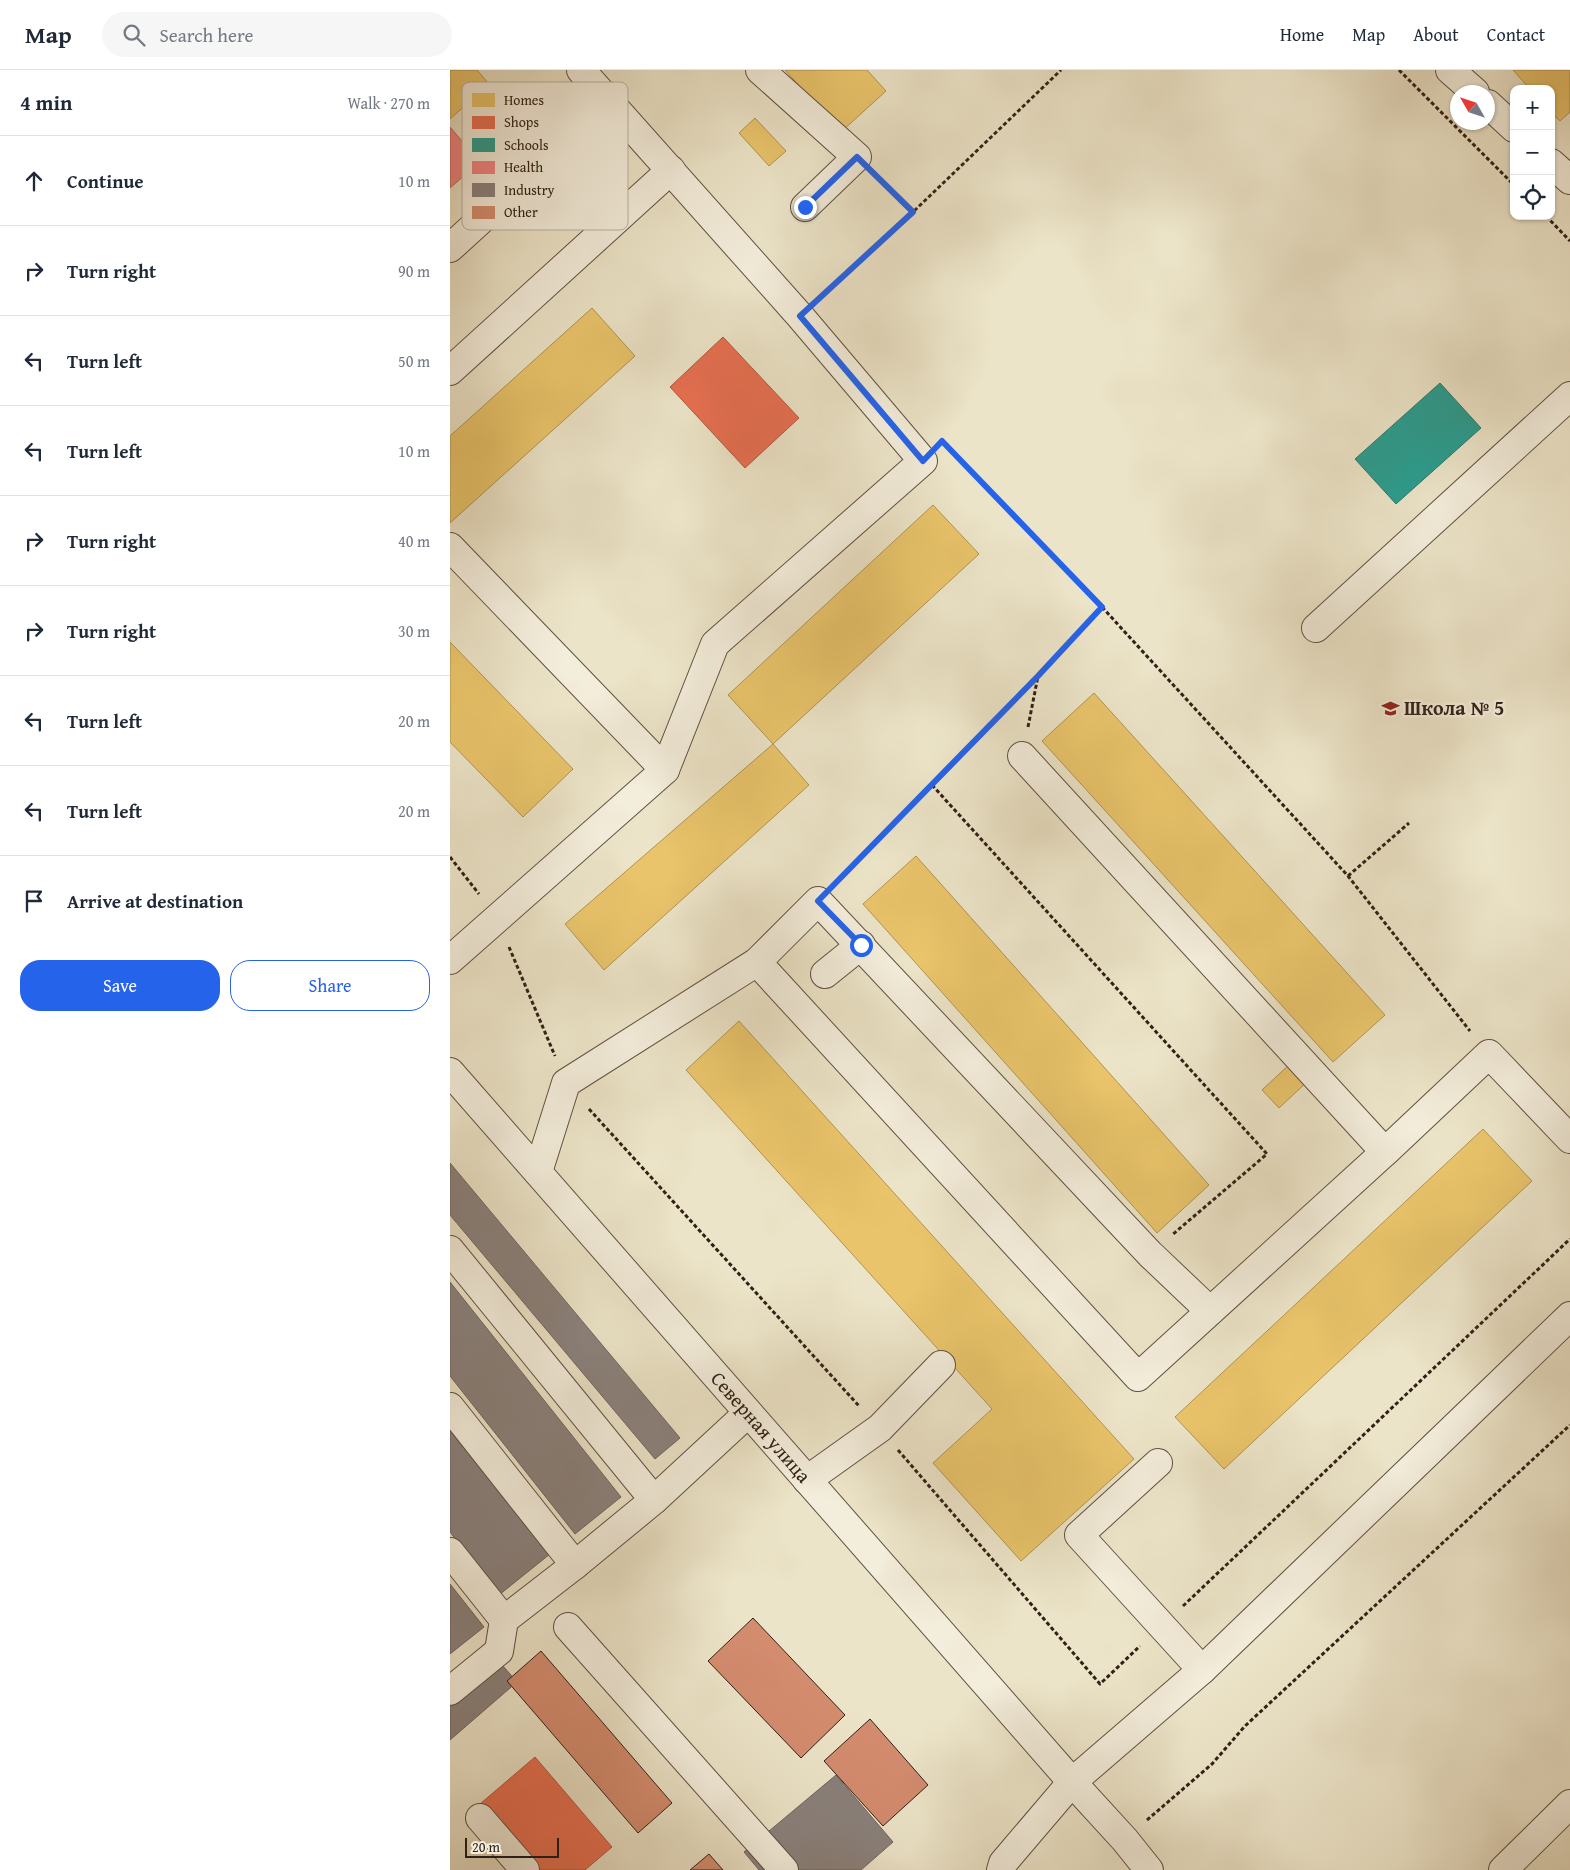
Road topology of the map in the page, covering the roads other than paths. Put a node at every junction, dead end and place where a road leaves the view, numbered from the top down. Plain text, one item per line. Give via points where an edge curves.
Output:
1 (581, 70) edge
2 (760, 70) edge
3 (1450, 70) edge
4 (592, 82) edge
5 (1467, 85) edge
6 (1495, 110) edge
7 (628, 122) edge
8 (1510, 124) edge
9 (671, 170) junction
10 (805, 207) dead end
11 (628, 209) edge
12 (470, 230) edge
13 (605, 230) edge
14 (450, 248) edge
15 (450, 371) edge
16 (1570, 396) edge
17 (450, 547) edge
18 (1316, 628) dead end
19 (1022, 756) road end
20 (666, 770) junction
21 (861, 945) junction
22 (450, 960) edge
23 (757, 962) junction
24 (824, 974) dead end
25 (450, 1072) edge
26 (1570, 1139) edge
27 (1385, 1152) junction
28 (538, 1172) junction
29 (450, 1250) edge
30 (1210, 1311) junction
31 (1570, 1316) edge
32 (941, 1365) dead end
33 (450, 1407) edge
34 (748, 1413) junction
35 (1158, 1463) dead end
36 (807, 1480) junction
37 (654, 1500) junction
38 (450, 1552) edge
39 (575, 1565) junction
40 (504, 1620) junction
41 (568, 1627) dead end
42 (1202, 1670) junction
43 (450, 1691) edge
44 (1072, 1782) junction
45 (1570, 1804) edge
46 (480, 1818) dead end
47 (1000, 1868) edge
48 (525, 1870) edge
49 (784, 1870) edge
50 (1149, 1870) edge
51 (1503, 1870) edge

1 - 4 street
2 - 10 street via 857,157
3 - 5 street
6 - 8 street
7 - 9 street
9 - 11 street
9 - 20 street via 923,461 715,644
12 - 14 street
13 - 15 street
16 - 18 street
17 - 20 street
19 - 27 street
20 - 22 street
21 - 23 street via 818,901
21 - 24 street
21 - 30 street via 1150,1254
23 - 28 street via 566,1084
23 - 30 street via 1138,1376
25 - 28 street, Северная улица
26 - 27 street via 1488,1054
27 - 30 street
28 - 34 street, Северная улица
29 - 37 street
31 - 42 street
32 - 36 street via 880,1428
33 - 39 street
34 - 36 street, Северная улица
34 - 37 street
35 - 42 street via 1079,1535
36 - 44 street, Северная улица
37 - 39 street
38 - 40 street
39 - 40 street
40 - 43 street via 500,1651
41 - 49 street
42 - 44 street
44 - 47 street
44 - 50 street, Северная улица
45 - 51 street
46 - 48 street

